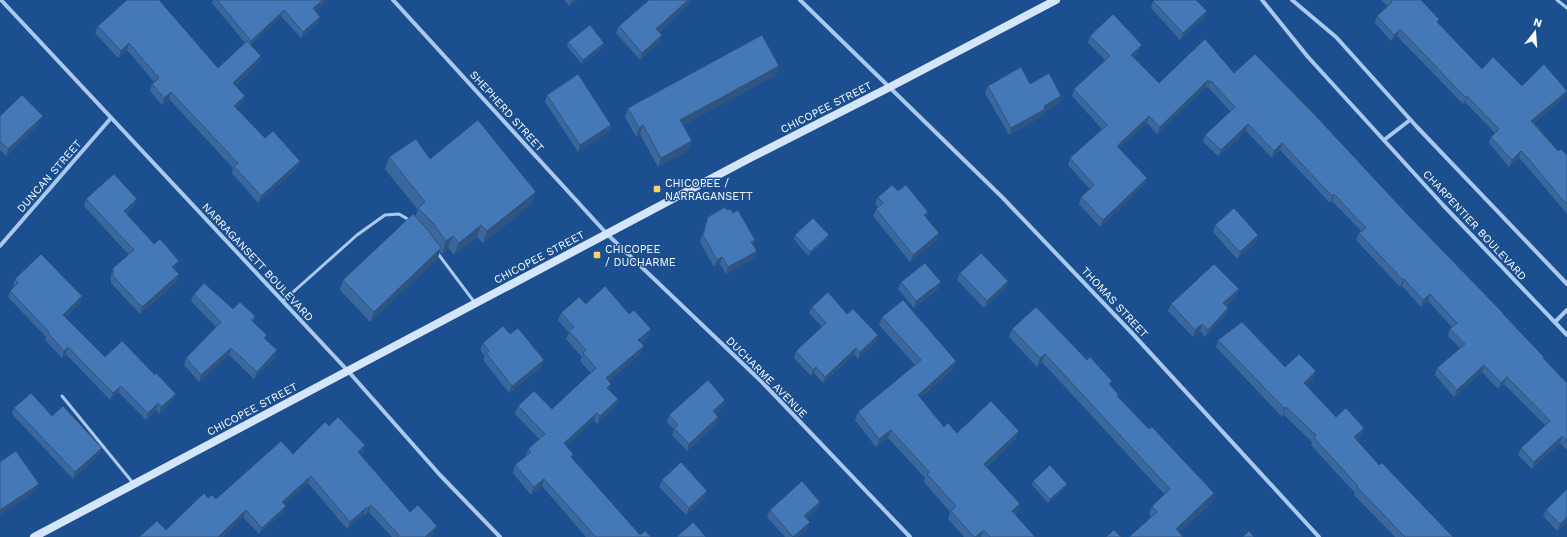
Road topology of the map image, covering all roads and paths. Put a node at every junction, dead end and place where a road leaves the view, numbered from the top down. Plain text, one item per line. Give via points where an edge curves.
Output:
1 (1, 0) edge
2 (393, 0) edge
3 (800, 0) edge
4 (1056, 0) edge
5 (1262, 0) edge
6 (1292, 0) edge
7 (1557, 0) edge
8 (1567, 8) edge
9 (890, 87) junction
10 (111, 118) junction
11 (1410, 120) junction
12 (1384, 140) junction
13 (416, 226) edge
14 (607, 234) junction
15 (0, 246) edge
16 (435, 249) edge
17 (1567, 284) edge
18 (282, 301) junction
19 (475, 303) junction
20 (1567, 310) edge
21 (1554, 322) junction
22 (1567, 335) edge
23 (348, 370) junction
24 (62, 396) dead end
25 (134, 484) junction
26 (34, 537) edge
27 (500, 537) edge
28 (910, 537) edge
29 (1319, 537) edge

1 - 10 street, NARRAGANSETT BOULEVARD
2 - 14 street, SHEPHERD STREET
3 - 9 street, THOMAS STREET
4 - 9 main road, CHICOPEE STREET
5 - 12 street, CHARPENTIER BOULEVARD via 1308,57
6 - 11 street via 1336,37
7 - 8 lane
9 - 14 main road, CHICOPEE STREET
9 - 29 street, THOMAS STREET via 1002,197 1126,327
10 - 15 street, DUNCAN STREET
10 - 18 street, NARRAGANSETT BOULEVARD
11 - 12 street
11 - 17 street
12 - 21 street, CHARPENTIER BOULEVARD
13 - 18 lane via 405,216 385,215 356,235
14 - 19 main road, CHICOPEE STREET
14 - 28 street, DUCHARME AVENUE via 762,382
16 - 19 lane
18 - 23 street, NARRAGANSETT BOULEVARD
19 - 23 main road, CHICOPEE STREET
20 - 21 street
21 - 22 street, CHARPENTIER BOULEVARD
23 - 25 main road, CHICOPEE STREET
23 - 27 street, NARRAGANSETT BOULEVARD via 440,475
24 - 25 lane
25 - 26 main road, CHICOPEE STREET

